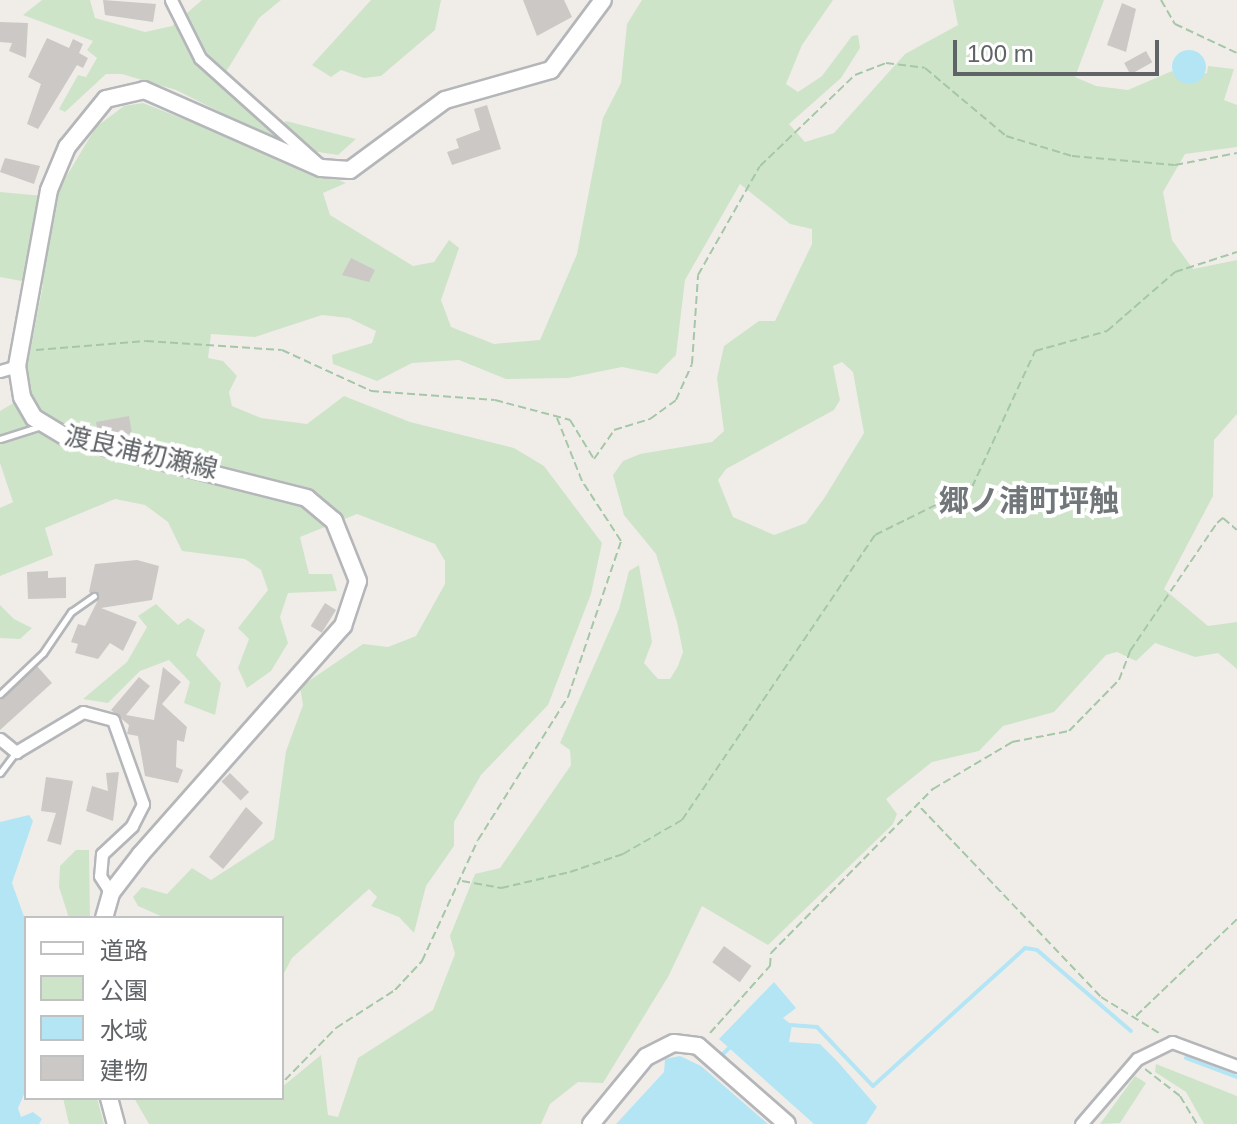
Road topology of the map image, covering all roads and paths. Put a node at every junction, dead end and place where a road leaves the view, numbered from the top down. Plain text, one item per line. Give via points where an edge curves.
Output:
1 (171, 0) edge
2 (603, 0) edge
3 (1161, 0) edge
4 (1237, 53) edge
5 (1237, 153) edge
6 (321, 168) junction
7 (1237, 252) edge
8 (18, 359) junction
9 (0, 371) edge
10 (557, 416) junction
11 (41, 426) junction
12 (0, 439) edge
13 (1237, 530) edge
14 (94, 596) dead end
15 (0, 694) edge
16 (0, 739) edge
17 (16, 752) junction
18 (0, 773) edge
19 (920, 808) junction
20 (462, 881) junction
21 (111, 893) junction
22 (105, 916) edge
23 (1237, 919) edge
24 (1135, 1016) junction
25 (1172, 1042) junction
26 (698, 1046) junction
27 (1137, 1059) junction
28 (1237, 1066) edge
29 (285, 1080) dead end
30 (110, 1100) edge
31 (116, 1124) edge
32 (591, 1124) edge
33 (787, 1124) edge
34 (1081, 1124) edge
35 (1197, 1124) edge

1 - 6 street via 200,58
2 - 6 main road, 渡良浦初瀬線 via 551,70 445,100 368,163 350,170
3 - 4 path via 1175,24
5 - 10 path via 1175,165 1034,147 1006,136 925,68 886,63 855,75 760,166 698,275 692,364 676,400 650,419 614,430 594,459 570,420
6 - 8 main road, 渡良浦初瀬線 via 144,90 116,93 56,167
7 - 20 path via 1175,272 1107,331 1035,351 972,487 875,535 682,820 623,854 570,872 501,888
8 - 9 street
8 - 10 path via 146,341 258,347 296,355 371,391 495,400
8 - 11 main road, 渡良浦初瀬線 via 22,397
10 - 20 path via 582,481 621,541 555,724 478,840
11 - 12 lane
11 - 21 main road, 渡良浦初瀬線 via 307,498 334,521 358,581 343,626
13 - 19 path via 1223,518 1217,523 1130,651 1119,680 1069,731 1032,735 980,758 933,789
14 - 15 lane via 71,612 43,653
16 - 17 street
17 - 18 lane
17 - 21 street via 83,712 103,715 120,729 143,804 132,826 102,854 100,876
19 - 24 path via 1101,997
19 - 26 path via 771,953 770,966
20 - 29 path via 422,961 395,990 336,1028
21 - 22 main road, 渡良浦初瀬線
23 - 24 path
24 - 25 path
25 - 27 street
25 - 28 street
26 - 32 main road via 674,1043 646,1057
26 - 33 main road
27 - 34 street
27 - 35 path via 1180,1096
30 - 31 main road

